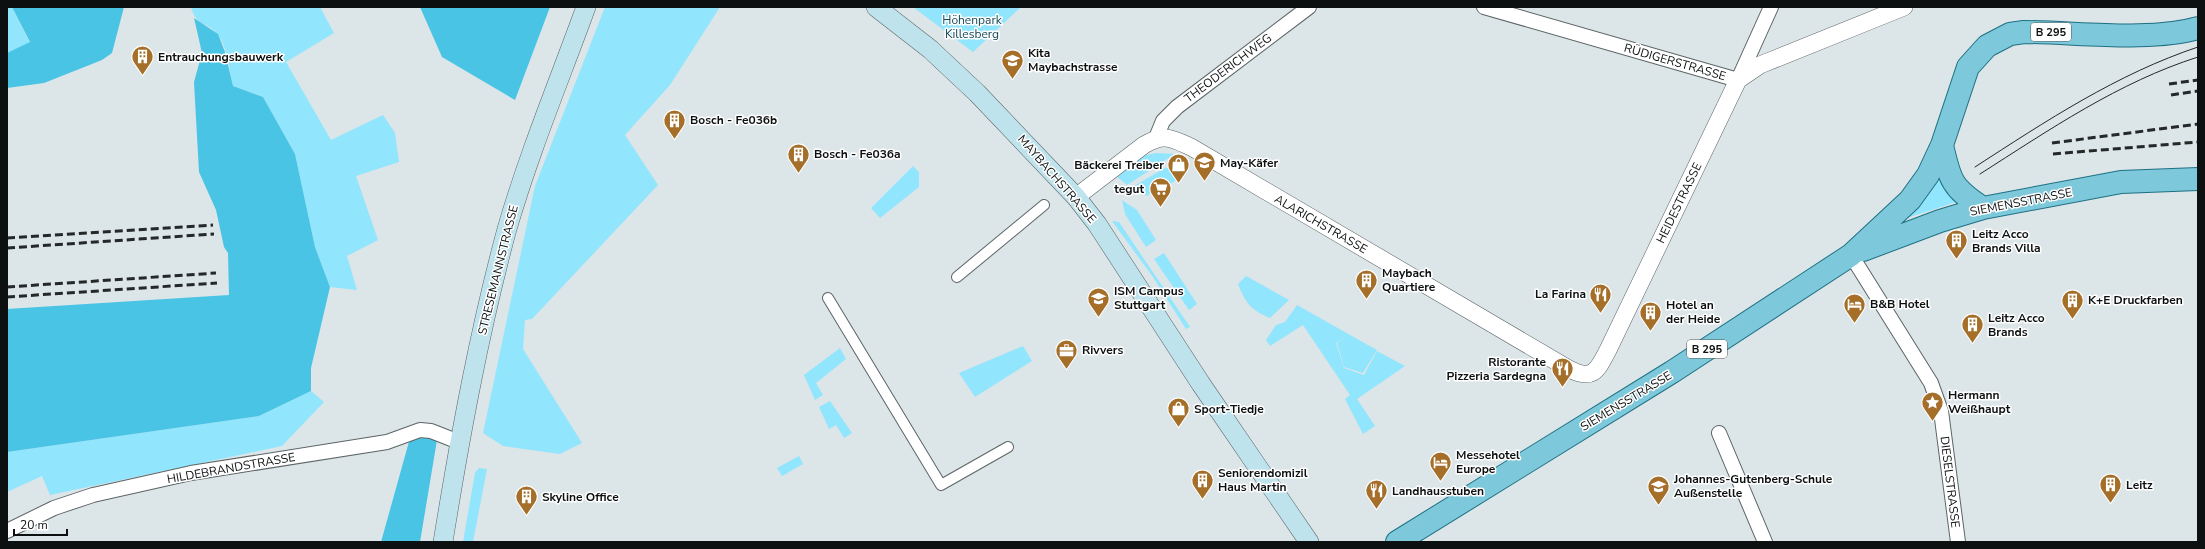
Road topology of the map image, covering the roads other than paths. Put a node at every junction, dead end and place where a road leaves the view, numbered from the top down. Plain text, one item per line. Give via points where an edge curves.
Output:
1 (586, 7) edge
2 (876, 7) edge
3 (1309, 7) edge
4 (1484, 7) edge
5 (1771, 7) edge
6 (1904, 7) edge
7 (2198, 28) edge
8 (1738, 80) junction
9 (1156, 138) junction
10 (1942, 145) junction
11 (2198, 179) edge
12 (1076, 197) junction
13 (1044, 205) dead end
14 (1983, 208) junction
15 (1851, 254) junction
16 (957, 277) dead end
17 (828, 298) dead end
18 (1569, 369) joint
19 (1719, 433) dead end
20 (459, 442) junction
21 (1008, 447) dead end
22 (7, 531) edge
23 (443, 542) edge
24 (1309, 542) edge
25 (1397, 542) edge
26 (1765, 542) edge
27 (1958, 542) edge

1 - 20 main road, STRESEMANNSTRASSE via 544,118 508,228 483,326
2 - 12 main road, MAYBACHSTRASSE via 930,49 978,93
3 - 9 street, THEODERICHWEG via 1177,107 1163,121
4 - 8 street, RÜDIGERSTRASSE
5 - 8 street, HEIDESTRASSE
6 - 8 street, RÜDIGERSTRASSE via 1760,65
7 - 10 main road, B 295 via 2176,33 2145,35 2024,32 2003,37 1987,46 1968,67
8 - 18 street, HEIDESTRASSE via 1597,370 1590,375 1579,374
9 - 12 street
9 - 18 street, ALARICHSTRASSE via 1172,138 1191,147
10 - 14 main road via 1953,184 1963,196
10 - 15 main road, SIEMENSSTRASSE / B 295 via 1928,175 1910,200
11 - 14 main road, SIEMENSSTRASSE / B 295 via 2122,182
12 - 24 main road, MAYBACHSTRASSE via 1097,224 1201,384
13 - 16 street
14 - 15 main road, SIEMENSSTRASSE / B 295
15 - 25 main road, SIEMENSSTRASSE / B 295 via 1672,372
15 - 27 street, DIESELSTRASSE via 1931,383 1941,411
17 - 21 street via 941,485
19 - 26 street
20 - 22 street, HILDEBRANDSTRASSE via 431,431 420,430 387,442 191,473 93,495 54,508
20 - 23 main road, STRESEMANNSTRASSE

